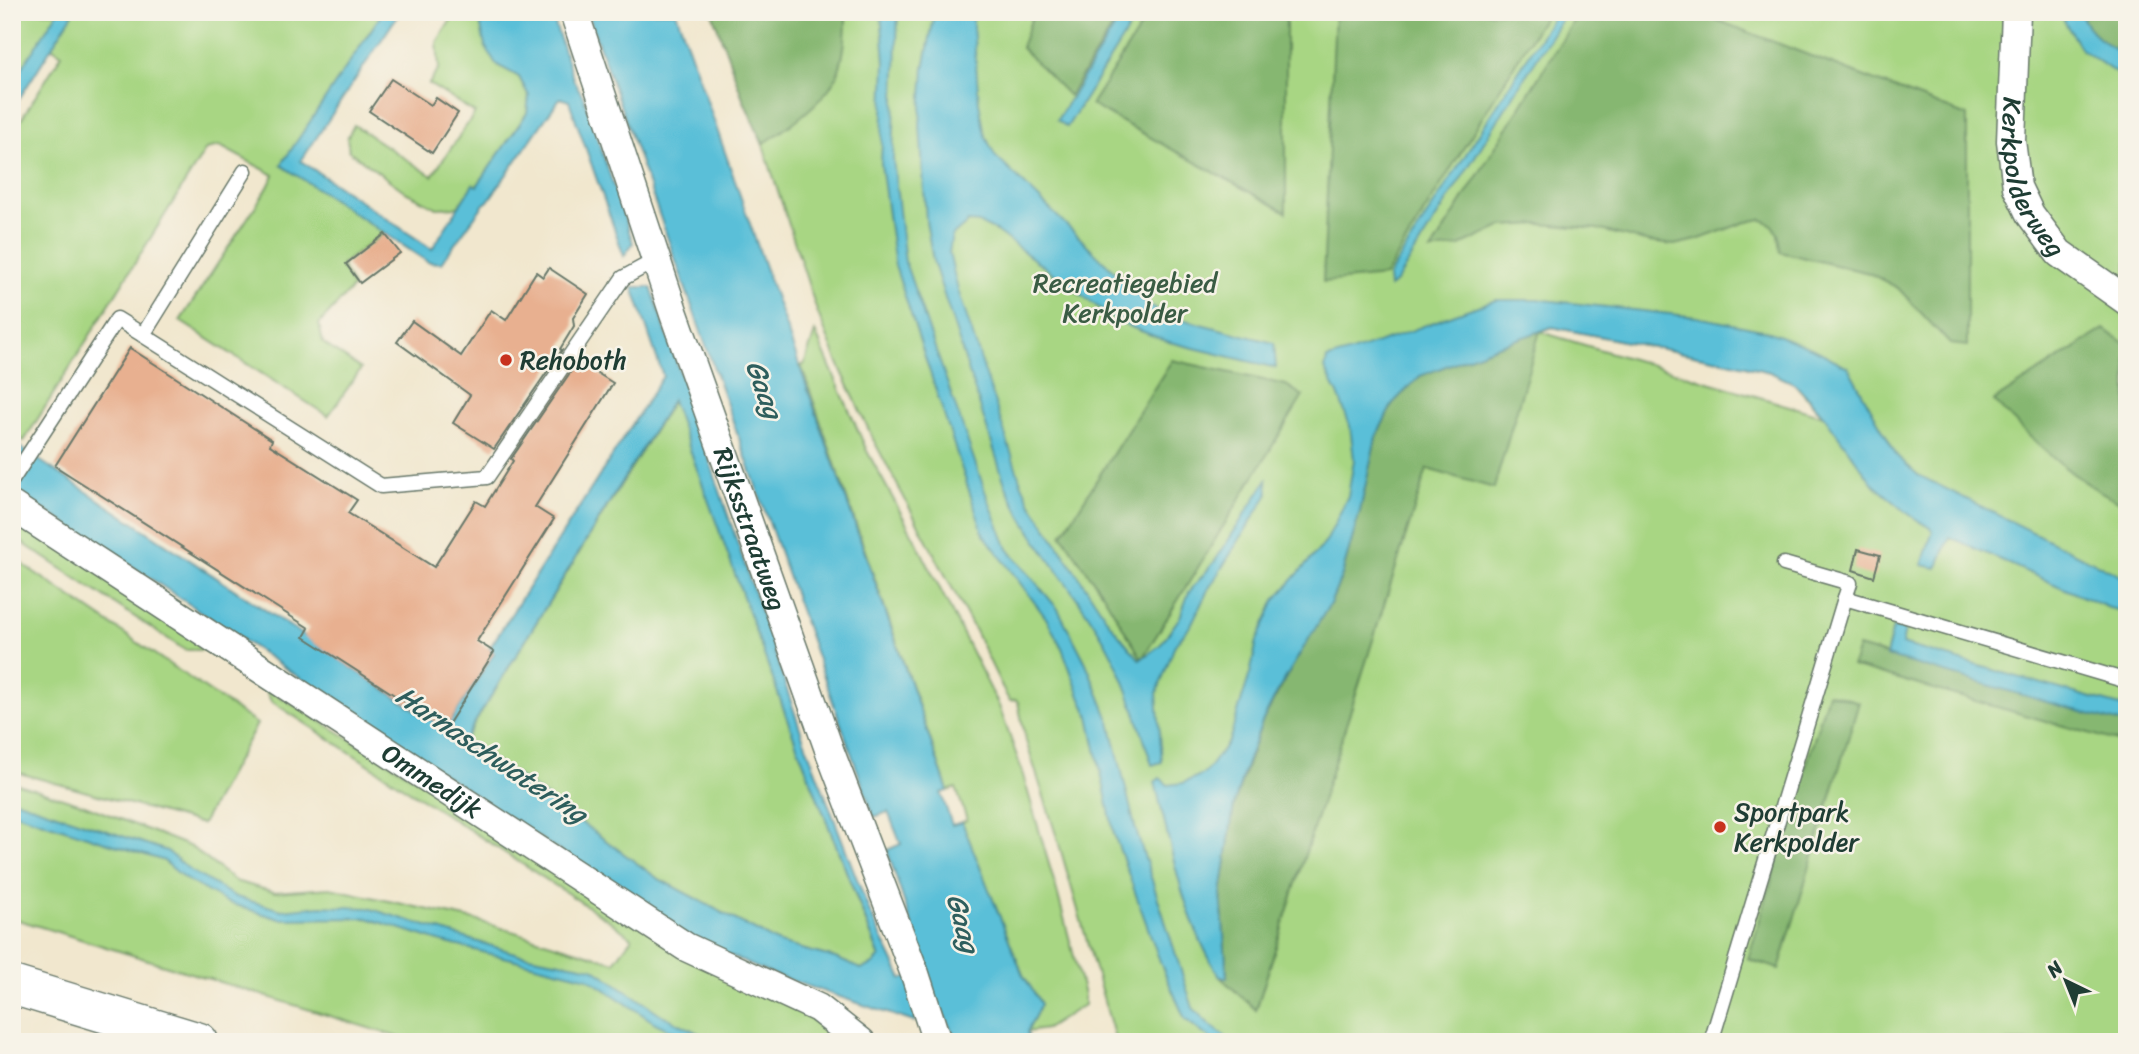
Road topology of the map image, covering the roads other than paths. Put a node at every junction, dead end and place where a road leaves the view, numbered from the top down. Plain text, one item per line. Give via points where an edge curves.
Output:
1 (574, 12) edge
2 (2015, 12) edge
3 (244, 171) dead end
4 (656, 260) junction
5 (2127, 301) edge
6 (143, 335) junction
7 (12, 480) edge
8 (12, 506) edge
9 (1784, 564) dead end
10 (1845, 598) junction
11 (2127, 681) edge
12 (12, 985) edge
13 (199, 1042) edge
14 (861, 1042) edge
15 (937, 1042) edge
16 (1711, 1042) edge

1 - 4 street, Rijksstraatweg
2 - 5 street, Kerkpolderweg via 2011,141 2017,187 2030,214 2059,253
3 - 6 lane
4 - 6 lane via 623,278 487,477 381,486
4 - 15 street, Rijksstraatweg
6 - 7 lane via 117,319
8 - 14 street, Ommedijk via 686,947 818,1009
9 - 10 lane via 1850,583
10 - 11 lane
10 - 16 lane
12 - 13 highway

